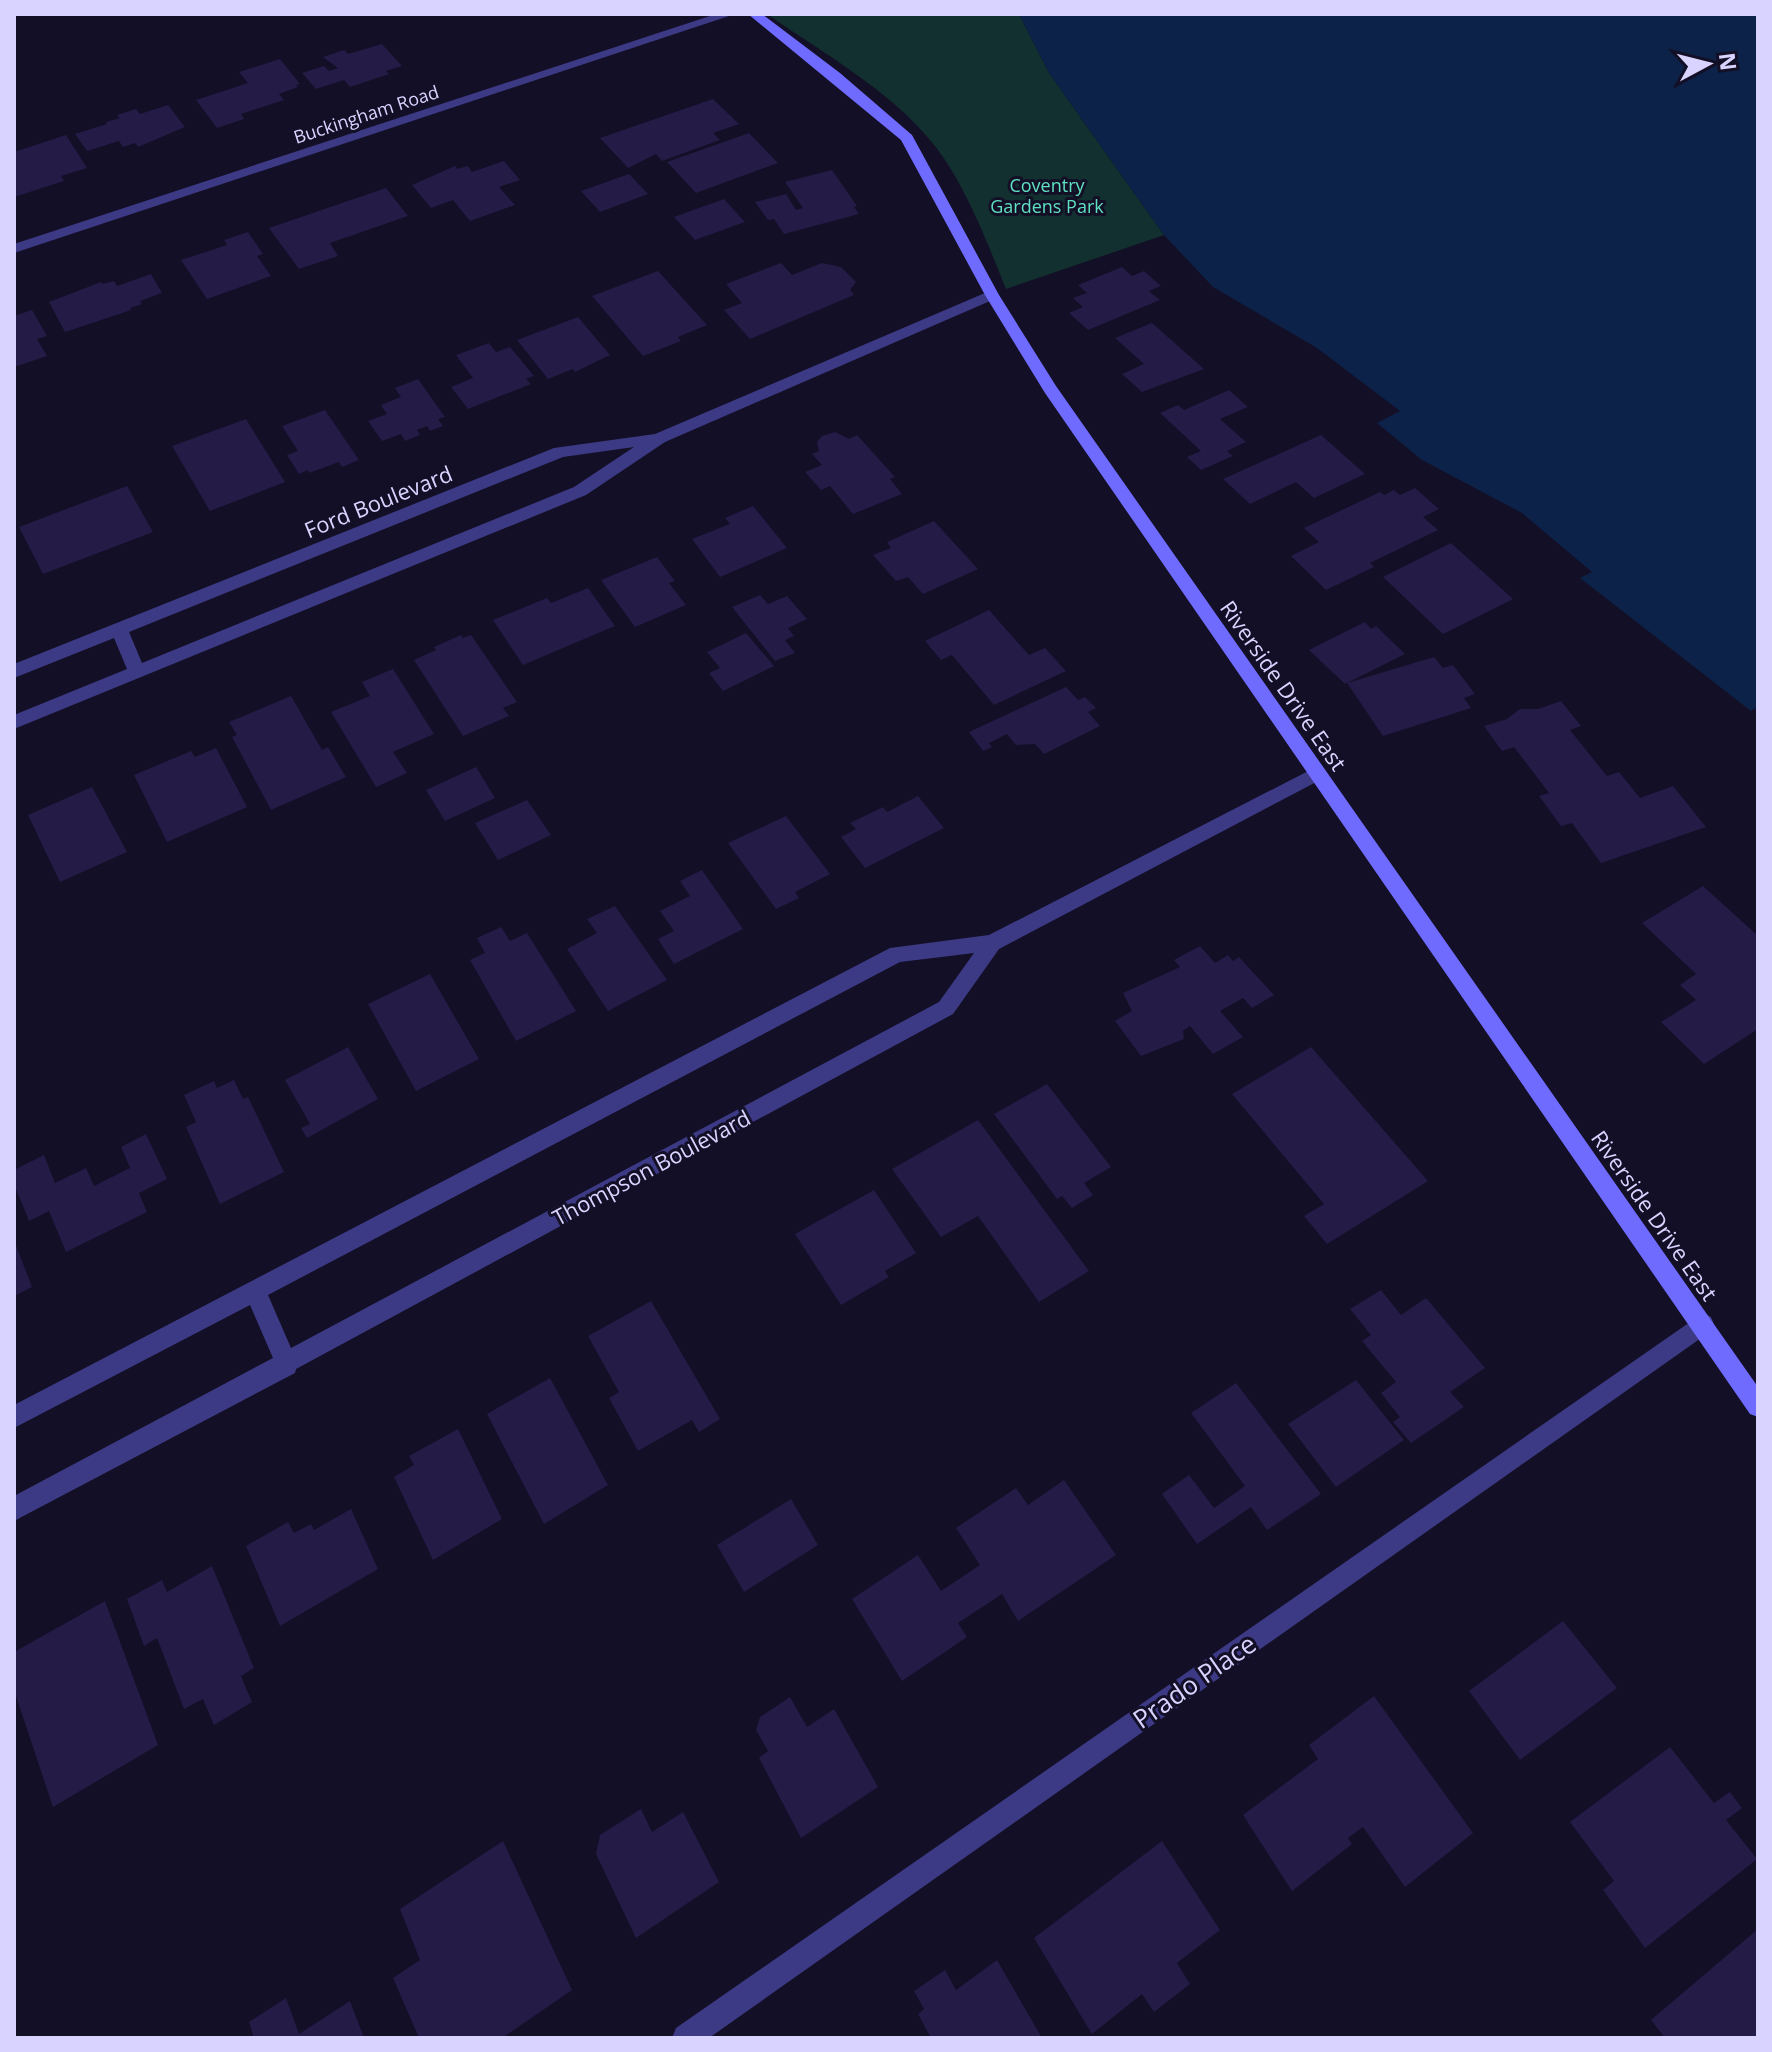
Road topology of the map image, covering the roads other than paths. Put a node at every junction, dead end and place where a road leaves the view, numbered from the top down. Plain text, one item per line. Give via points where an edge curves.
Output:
1 (729, 14) edge
2 (754, 14) edge
3 (14, 249) edge
4 (992, 295) junction
5 (659, 438) junction
6 (119, 629) junction
7 (14, 671) edge
8 (137, 671) junction
9 (14, 722) edge
10 (1316, 774) junction
11 (992, 943) junction
12 (255, 1290) junction
13 (1703, 1324) junction
14 (287, 1365) junction
15 (1758, 1406) edge
16 (14, 1417) edge
17 (14, 1509) edge
18 (686, 2038) edge

1 - 3 street, Buckingham Road
2 - 4 main road, Riverside Drive East via 907,138
4 - 5 street, Ford Boulevard
4 - 10 main road, Riverside Drive East via 1050,389
5 - 6 street, Ford Boulevard via 560,452
5 - 8 street, Ford Boulevard via 580,491
6 - 7 street, Ford Boulevard
6 - 8 street
8 - 9 street, Ford Boulevard
10 - 11 street, Thompson Boulevard
10 - 13 main road, Riverside Drive East
11 - 12 street, Thompson Boulevard via 897,954
11 - 14 street, Thompson Boulevard via 946,1008
12 - 14 street
12 - 16 street, Thompson Boulevard
13 - 15 main road, Riverside Drive East
13 - 18 street, Prado Place
14 - 17 street, Thompson Boulevard

